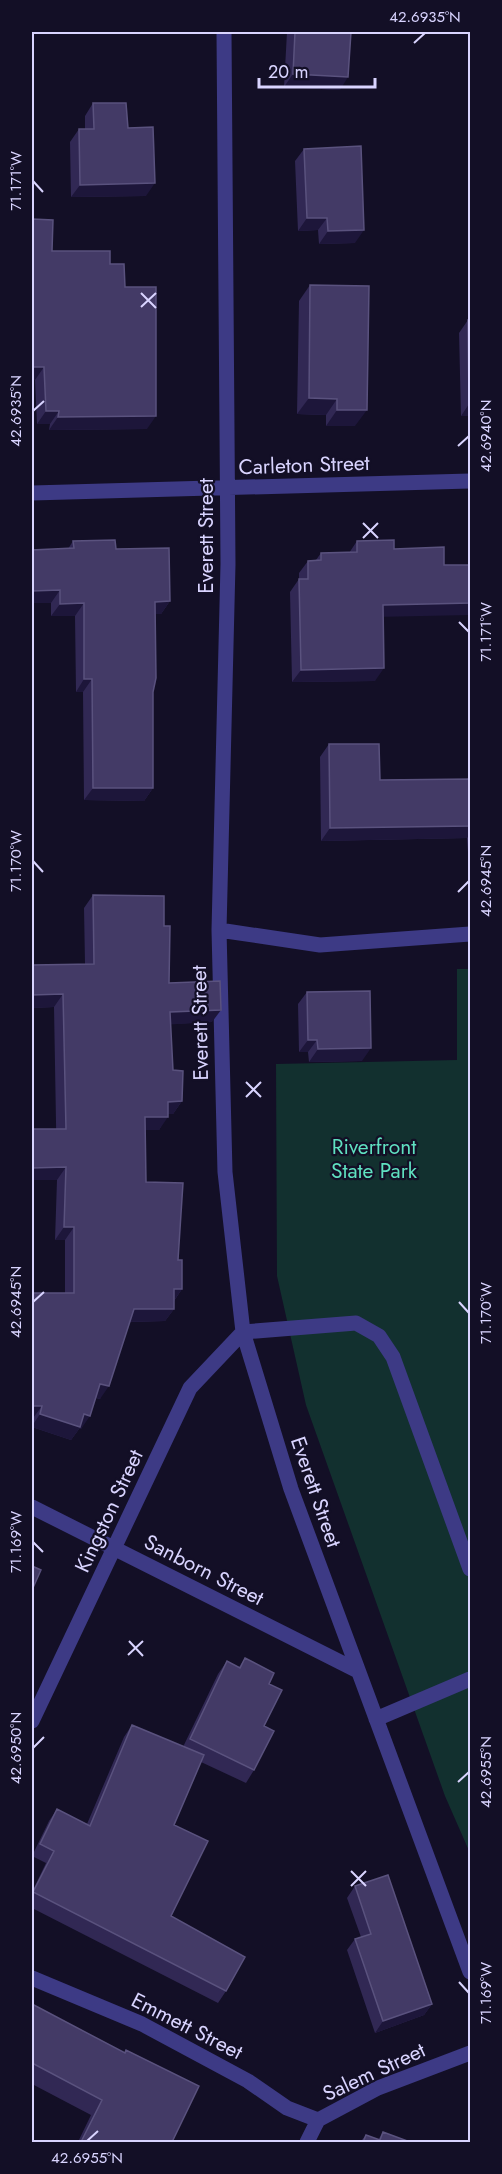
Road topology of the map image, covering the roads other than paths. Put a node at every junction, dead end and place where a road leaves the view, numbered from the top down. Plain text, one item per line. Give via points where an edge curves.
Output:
1 (224, 32) edge
2 (471, 481) edge
3 (227, 488) junction
4 (32, 493) edge
5 (219, 930) junction
6 (471, 934) edge
7 (243, 1332) junction
8 (32, 1507) edge
9 (116, 1550) junction
10 (471, 1569) edge
11 (358, 1671) junction
12 (471, 1679) edge
13 (376, 1719) junction
14 (32, 1721) edge
15 (471, 1972) edge
16 (32, 1978) edge
17 (471, 2053) edge
18 (318, 2120) junction
19 (307, 2142) edge

1 - 3 street, Everett Street
2 - 3 street, Carleton Street
3 - 4 street, Carleton Street
3 - 5 street, Everett Street
5 - 6 street via 320,945
5 - 7 street, Everett Street via 225,1172
7 - 9 street, Kingston Street via 190,1388
7 - 10 street via 356,1323 379,1336 393,1357
7 - 11 street, Everett Street via 291,1489
8 - 9 street, Sanborn Street
9 - 11 street, Sanborn Street
9 - 14 street, Kingston Street
11 - 13 street, Everett Street
12 - 13 street
13 - 15 street, Everett Street
16 - 18 street, Emmett Street via 142,2024 248,2081 287,2108
17 - 18 street, Salem Street via 378,2088
18 - 19 street, Salem Street

